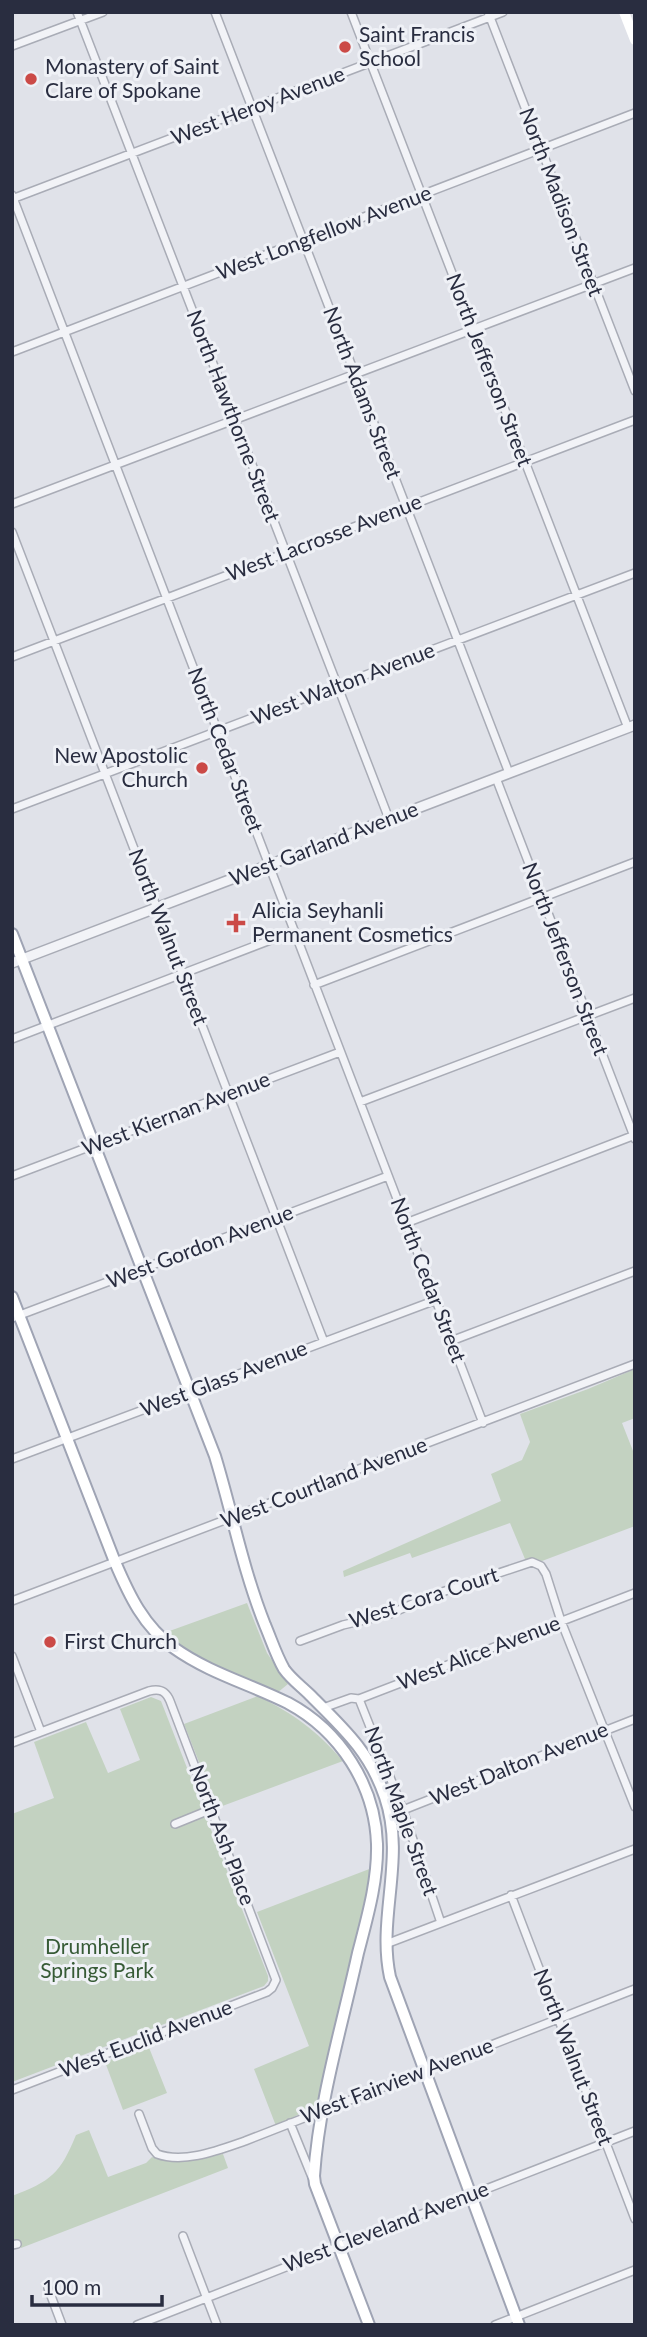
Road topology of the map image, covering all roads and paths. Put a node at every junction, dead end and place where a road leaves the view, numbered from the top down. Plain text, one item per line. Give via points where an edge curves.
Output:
1 (77, 12) edge
2 (103, 12) edge
3 (215, 12) edge
4 (351, 12) edge
5 (503, 12) edge
6 (624, 12) edge
7 (489, 15) edge
8 (80, 21) junction
9 (635, 40) edge
10 (12, 46) edge
11 (370, 63) junction
12 (251, 108) junction
13 (635, 114) edge
14 (541, 150) junction
15 (131, 154) junction
16 (421, 195) junction
17 (13, 198) edge
18 (302, 241) junction
19 (635, 268) edge
20 (592, 285) junction
21 (182, 287) junction
22 (473, 330) junction
23 (65, 332) junction
24 (12, 352) edge
25 (355, 374) junction
26 (635, 391) edge
27 (635, 420) edge
28 (235, 421) junction
29 (524, 462) junction
30 (117, 465) junction
31 (12, 504) edge
32 (406, 507) junction
33 (12, 532) edge
34 (286, 553) junction
35 (635, 573) edge
36 (575, 596) junction
37 (167, 598) junction
38 (53, 641) junction
39 (458, 641) junction
40 (12, 657) edge
41 (338, 685) junction
42 (631, 726) edge
43 (218, 731) junction
44 (105, 774) junction
45 (509, 774) junction
46 (496, 778) junction
47 (12, 809) edge
48 (389, 819) junction
49 (635, 862) edge
50 (268, 865) junction
51 (542, 897) junction
52 (157, 908) junction
53 (294, 931) junction
54 (12, 934) edge
55 (17, 961) edge
56 (182, 974) junction
57 (314, 985) junction
58 (635, 998) edge
59 (587, 1016) junction
60 (48, 1025) junction
61 (12, 1039) edge
62 (340, 1052) junction
63 (229, 1094) junction
64 (360, 1102) junction
65 (634, 1137) edge
66 (95, 1145) junction
67 (12, 1176) edge
68 (388, 1176) junction
69 (277, 1218) junction
70 (406, 1223) junction
71 (142, 1269) junction
72 (635, 1272) edge
73 (12, 1297) edge
74 (436, 1300) junction
75 (16, 1317) edge
76 (452, 1341) junction
77 (324, 1342) junction
78 (635, 1364) edge
79 (190, 1392) junction
80 (483, 1423) junction
81 (68, 1438) junction
82 (12, 1460) edge
83 (233, 1518) junction
84 (115, 1562) junction
85 (635, 1592) edge
86 (12, 1601) edge
87 (561, 1621) junction
88 (300, 1641) dead end
89 (12, 1656) edge
90 (359, 1699) junction
91 (323, 1708) junction
92 (635, 1719) edge
93 (605, 1730) junction
94 (41, 1732) junction
95 (12, 1743) edge
96 (635, 1807) edge
97 (212, 1810) junction
98 (403, 1810) junction
99 (175, 1824) dead end
100 (635, 1849) edge
101 (511, 1895) junction
102 (441, 1923) junction
103 (386, 1944) junction
104 (276, 1983) joint
105 (635, 1989) edge
106 (557, 2019) junction
107 (424, 2070) junction
108 (12, 2090) edge
109 (323, 2110) junction
110 (139, 2114) dead end
111 (290, 2123) junction
112 (635, 2131) edge
113 (606, 2142) junction
114 (315, 2184) junction
115 (470, 2195) junction
116 (635, 2219) edge
117 (183, 2236) dead end
118 (337, 2245) junction
119 (635, 2270) edge
120 (48, 2288) dead end
121 (207, 2298) junction
122 (518, 2321) edge
123 (62, 2325) edge
124 (137, 2325) edge
125 (217, 2325) edge
126 (369, 2325) edge
127 (495, 2325) edge

1 - 8 street, North Hawthorne Street
2 - 8 street
3 - 12 street, North Adams Street
4 - 11 street, North Jefferson Street
5 - 7 street, West Heroy Avenue
6 - 9 main road
7 - 11 street, West Heroy Avenue
7 - 14 street, North Madison Street
8 - 10 street
8 - 15 street, North Hawthorne Street
11 - 12 street, West Heroy Avenue
11 - 16 street, North Jefferson Street
12 - 15 street, West Heroy Avenue
12 - 18 street, North Adams Street
13 - 14 street, West Longfellow Avenue
14 - 16 street, West Longfellow Avenue
14 - 20 street, North Madison Street
15 - 17 street, West Heroy Avenue
15 - 21 street, North Hawthorne Street
16 - 18 street, West Longfellow Avenue
16 - 22 street, North Jefferson Street
17 - 23 street, North Cedar Street
18 - 21 street, West Longfellow Avenue
18 - 25 street, North Adams Street
19 - 20 street
20 - 22 street
20 - 26 street, North Madison Street
21 - 23 street, West Longfellow Avenue
21 - 28 street, North Hawthorne Street
22 - 25 street
22 - 29 street, North Jefferson Street
23 - 24 street, West Longfellow Avenue
23 - 30 street, North Cedar Street
25 - 28 street
25 - 32 street, North Adams Street
27 - 29 street, West Lacrosse Avenue
28 - 30 street
28 - 34 street, North Hawthorne Street
29 - 32 street, West Lacrosse Avenue
29 - 36 street, North Jefferson Street
30 - 31 street
30 - 37 street, North Cedar Street
32 - 34 street, West Lacrosse Avenue
32 - 39 street, North Adams Street
33 - 38 street, North Walnut Street
34 - 37 street, West Lacrosse Avenue
34 - 41 street, North Hawthorne Street
35 - 36 street, West Walton Avenue
36 - 39 street, West Walton Avenue
36 - 42 street, North Jefferson Street
37 - 38 street, West Lacrosse Avenue
37 - 43 street, North Cedar Street
38 - 40 street, West Lacrosse Avenue
38 - 44 street, North Walnut Street
39 - 41 street, West Walton Avenue
39 - 45 street, North Adams Street
41 - 43 street, West Walton Avenue
41 - 48 street, North Hawthorne Street
42 - 45 street, West Garland Avenue
43 - 44 street, West Walton Avenue
43 - 50 street, North Cedar Street
44 - 47 street, West Walton Avenue
44 - 52 street, North Walnut Street
45 - 46 street, West Garland Avenue
46 - 48 street, West Garland Avenue
46 - 51 street, North Jefferson Street
48 - 50 street, West Garland Avenue
49 - 51 street
50 - 52 street, West Garland Avenue
50 - 53 street, North Cedar Street
51 - 57 street
51 - 59 street, North Jefferson Street
52 - 55 street, West Garland Avenue
52 - 56 street, North Walnut Street
53 - 56 street
53 - 57 street, North Cedar Street
54 - 55 main road
55 - 60 main road
56 - 60 street
56 - 63 street, North Walnut Street
57 - 62 street, North Cedar Street
58 - 59 street
59 - 64 street
59 - 65 street, North Jefferson Street
60 - 61 street
60 - 66 main road
62 - 63 street, West Kiernan Avenue
62 - 64 street, North Cedar Street
63 - 66 street, West Kiernan Avenue
63 - 69 street, North Walnut Street
64 - 68 street, North Cedar Street
65 - 70 street
66 - 67 street, West Kiernan Avenue
66 - 71 main road
68 - 69 street, West Gordon Avenue
68 - 70 street, North Cedar Street
69 - 71 street, West Gordon Avenue
69 - 77 street, North Walnut Street
70 - 74 street, North Cedar Street
71 - 75 street, West Gordon Avenue
71 - 79 main road
72 - 76 street
73 - 75 main road
74 - 76 street, North Cedar Street
74 - 77 street, West Glass Avenue
75 - 81 main road
76 - 80 street, North Cedar Street
77 - 79 street, West Glass Avenue
78 - 80 street, West Courtland Avenue
79 - 81 street, West Glass Avenue
79 - 83 main road
80 - 83 street, West Courtland Avenue
81 - 82 street, West Glass Avenue
81 - 84 main road
83 - 84 street, West Courtland Avenue
83 - 91 main road via 252,1592 277,1654 291,1677
84 - 86 street, West Courtland Avenue
84 - 109 main road via 130,1598 172,1647 312,1718 342,1748 365,1789 376,1830 376,1872
85 - 87 street, West Alice Avenue
87 - 88 street, West Cora Court via 546,1574 532,1563
87 - 90 street, West Alice Avenue
87 - 93 street
89 - 94 street
90 - 91 street, West Alice Avenue
90 - 98 street, North Maple Street
91 - 103 main road via 369,1760 389,1810 394,1863
92 - 93 street, West Dalton Avenue
93 - 96 street
93 - 98 street, West Dalton Avenue
94 - 95 street
94 - 97 street, North Ash Place via 149,1691 162,1691 170,1701
97 - 99 street
97 - 104 street, North Ash Place
98 - 102 street, North Maple Street
100 - 101 street
101 - 102 street
101 - 106 street, North Walnut Street
102 - 103 street
103 - 107 main road via 393,1987
104 - 108 street, West Euclid Avenue via 267,1992
105 - 106 street, West Fairview Avenue
106 - 107 street, West Fairview Avenue
106 - 113 street, North Walnut Street
107 - 109 street, West Fairview Avenue
107 - 115 main road
109 - 111 street, West Fairview Avenue
109 - 114 main road
110 - 111 street, West Fairview Avenue via 155,2152 173,2157 207,2152
111 - 114 street
112 - 113 street, West Cleveland Avenue
113 - 115 street, West Cleveland Avenue
113 - 116 street, North Walnut Street
114 - 118 main road
115 - 118 street, West Cleveland Avenue
115 - 122 main road
117 - 121 street
118 - 121 street, West Cleveland Avenue
118 - 126 main road
119 - 122 street
120 - 123 street
121 - 124 street, West Cleveland Avenue
121 - 125 street
122 - 127 street

